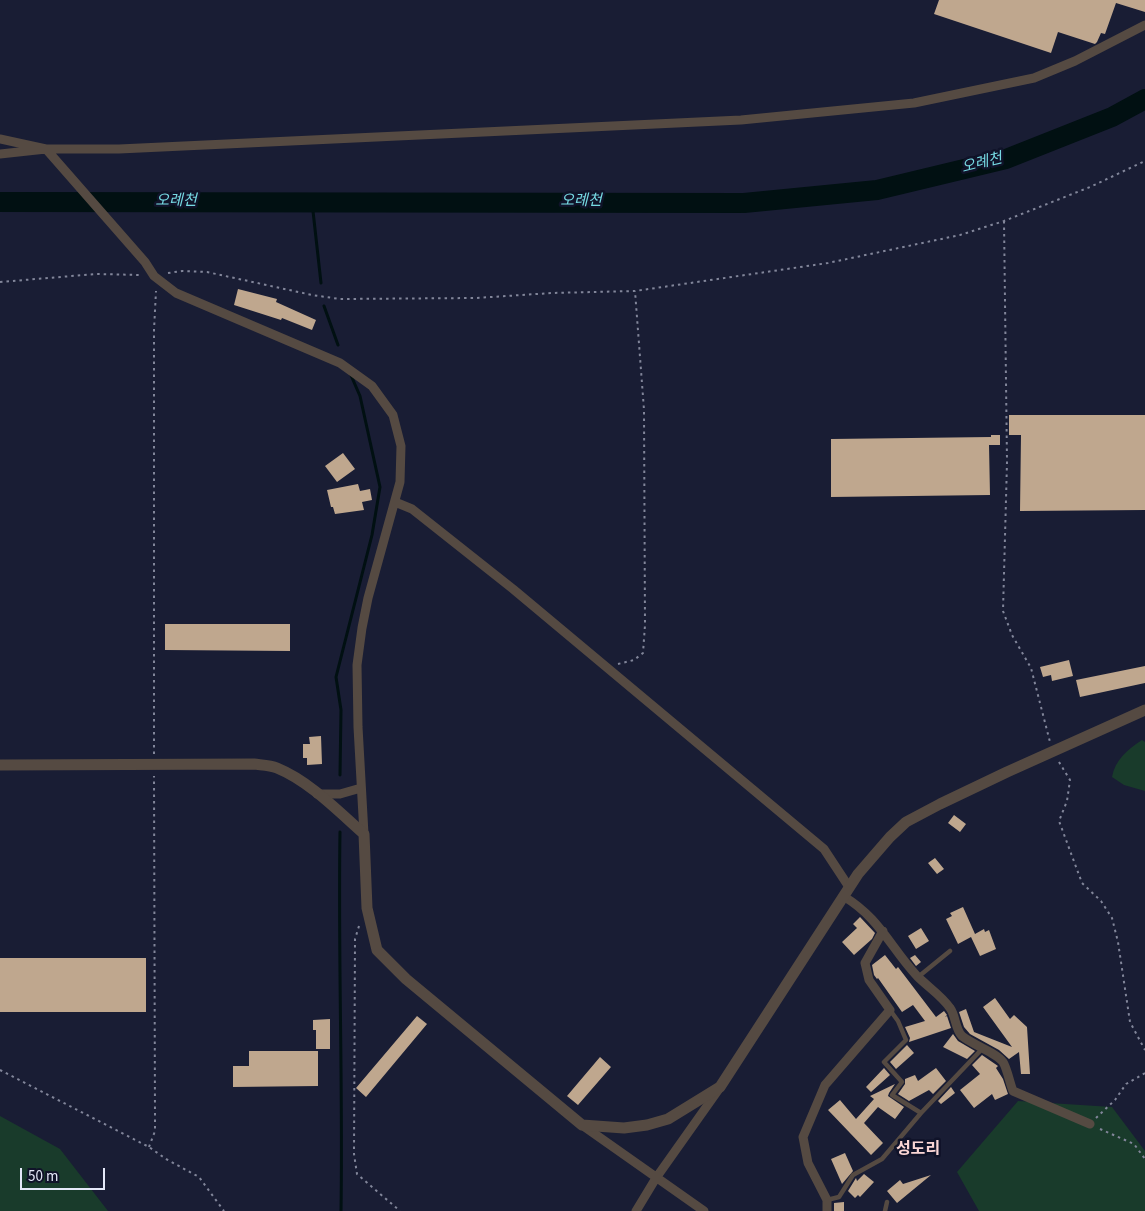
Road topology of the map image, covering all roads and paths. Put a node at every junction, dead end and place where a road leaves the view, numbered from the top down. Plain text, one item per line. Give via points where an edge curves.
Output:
1 (1145, 25) edge
2 (0, 139) edge
3 (46, 149) junction
4 (0, 154) edge
5 (1145, 161) edge
6 (1004, 221) junction
7 (154, 276) junction
8 (0, 282) edge
9 (635, 291) junction
10 (395, 502) junction
11 (603, 664) junction
12 (1145, 710) edge
13 (1053, 750) junction
14 (154, 764) junction
15 (0, 765) edge
16 (361, 788) junction
17 (317, 794) junction
18 (364, 834) junction
19 (846, 892) junction
20 (361, 921) dead end
21 (883, 931) junction
22 (950, 951) dead end
23 (918, 978) junction
24 (890, 1010) junction
25 (982, 1049) junction
26 (1145, 1050) edge
27 (0, 1070) edge
28 (1145, 1072) edge
29 (720, 1087) junction
30 (921, 1113) junction
31 (1090, 1124) junction
32 (582, 1125) junction
33 (149, 1146) junction
34 (1145, 1159) edge
35 (656, 1178) junction
36 (827, 1200) junction
37 (887, 1202) dead end
38 (224, 1211) edge
39 (400, 1211) edge
40 (636, 1211) edge
41 (704, 1211) edge
42 (827, 1211) edge
43 (885, 1211) edge

1 - 3 street via 1075,62 1034,78 904,104 741,120 119,149
2 - 3 street
3 - 4 street
3 - 7 street
5 - 6 path
6 - 9 path via 960,235 828,263
6 - 13 path via 1007,462 1003,610 1012,635 1031,668
7 - 8 path via 96,274
7 - 9 path via 182,270 207,272 340,299 476,298
7 - 10 street via 176,293 340,363 372,386 393,415 401,446 400,482
7 - 14 path
9 - 11 path via 644,410 643,653 620,664
10 - 11 street via 412,509
10 - 16 street via 362,628 357,683
11 - 19 street via 824,849
12 - 13 street
13 - 19 street via 906,822 858,874
13 - 26 path via 1070,780 1067,802 1059,821 1082,883 1101,901 1112,918 1130,1022
14 - 15 street
14 - 17 street via 274,767
14 - 33 path via 155,1131
16 - 17 street via 340,794
16 - 18 street
17 - 18 street
18 - 32 street via 366,908 377,950 406,979
19 - 21 street
19 - 29 street
20 - 39 path via 355,939 354,1154 357,1174
21 - 23 street
21 - 24 street via 865,963 869,980
22 - 23 lane
23 - 25 street via 951,1009 961,1034
24 - 30 lane via 906,1040 884,1062 902,1082 892,1095
24 - 36 street via 825,1085 803,1136 808,1163
25 - 30 lane
25 - 31 street via 1004,1063 1013,1091
27 - 33 path
28 - 31 path via 1126,1084 1115,1100
29 - 32 street via 668,1119 647,1125 624,1128
29 - 35 street
30 - 36 lane via 882,1159 853,1175 839,1196
31 - 34 path via 1134,1144
32 - 35 street
33 - 38 path via 200,1177
35 - 40 street
35 - 41 street
36 - 42 street
37 - 43 lane

